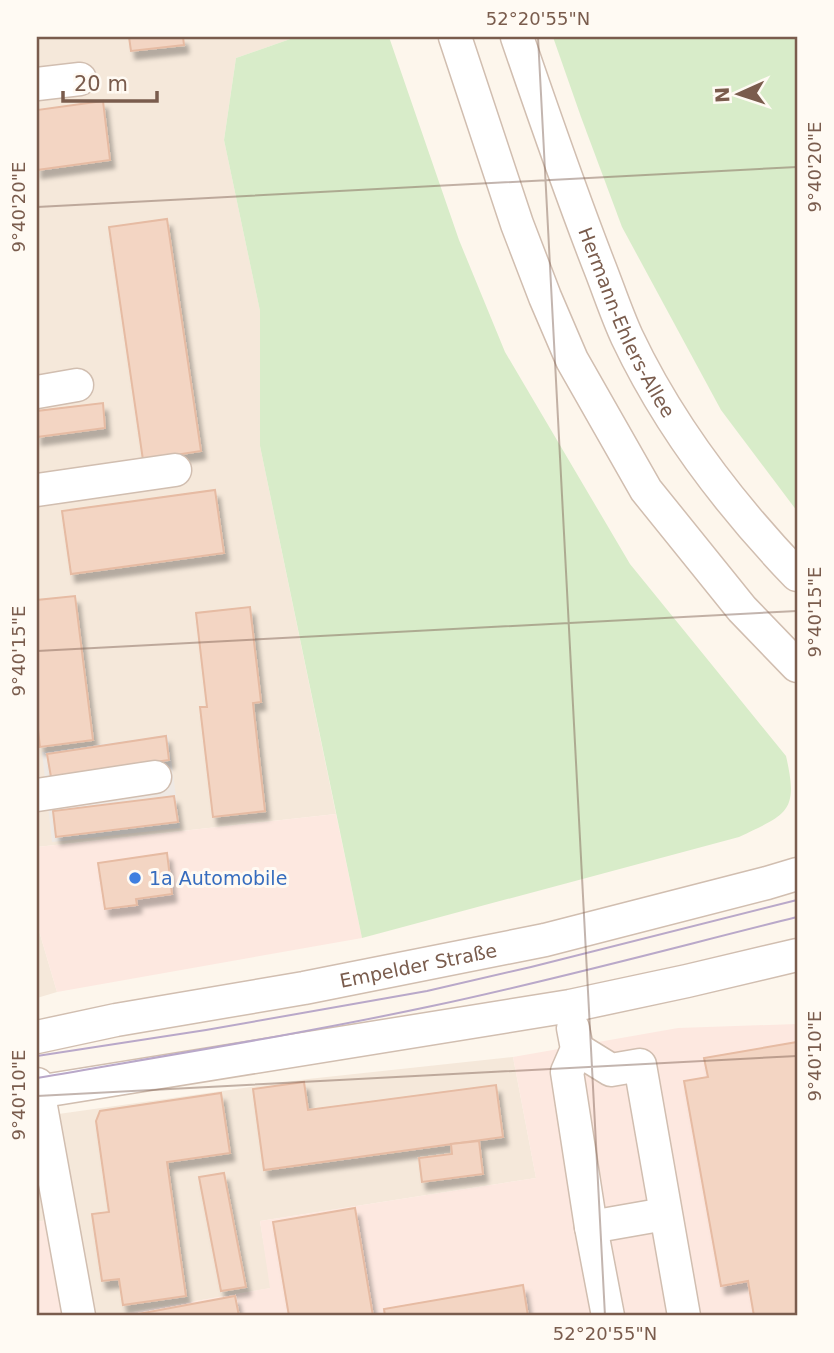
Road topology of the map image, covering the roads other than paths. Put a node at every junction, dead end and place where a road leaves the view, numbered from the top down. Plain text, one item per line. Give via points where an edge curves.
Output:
1 (454, 37) edge
2 (517, 37) edge
3 (80, 79) dead end
4 (37, 84) edge
5 (76, 385) dead end
6 (37, 392) edge
7 (175, 470) dead end
8 (37, 490) edge
9 (797, 575) edge
10 (797, 666) edge
11 (155, 777) dead end
12 (37, 794) edge
13 (797, 865) edge
14 (797, 874) edge
15 (767, 883) junction
16 (797, 955) edge
17 (570, 1006) junction
18 (37, 1037) edge
19 (577, 1049) junction
20 (37, 1089) edge
21 (665, 1214) junction
22 (591, 1227) junction
23 (79, 1316) edge
24 (608, 1316) edge
25 (684, 1316) edge

1 - 10 street via 517,224 572,359 646,490 742,609
2 - 9 street, Hermann-Ehlers-Allee via 627,337 665,407 713,477
3 - 4 street
5 - 6 street
7 - 8 street
11 - 12 street
13 - 15 street
14 - 15 street, Empelder Straße
15 - 18 street, Empelder Straße via 545,940
16 - 17 street
17 - 19 street
17 - 20 street
19 - 21 street via 611,1070 640,1065
19 - 22 street via 567,1072
20 - 23 street
21 - 22 street
21 - 25 street
22 - 24 street

